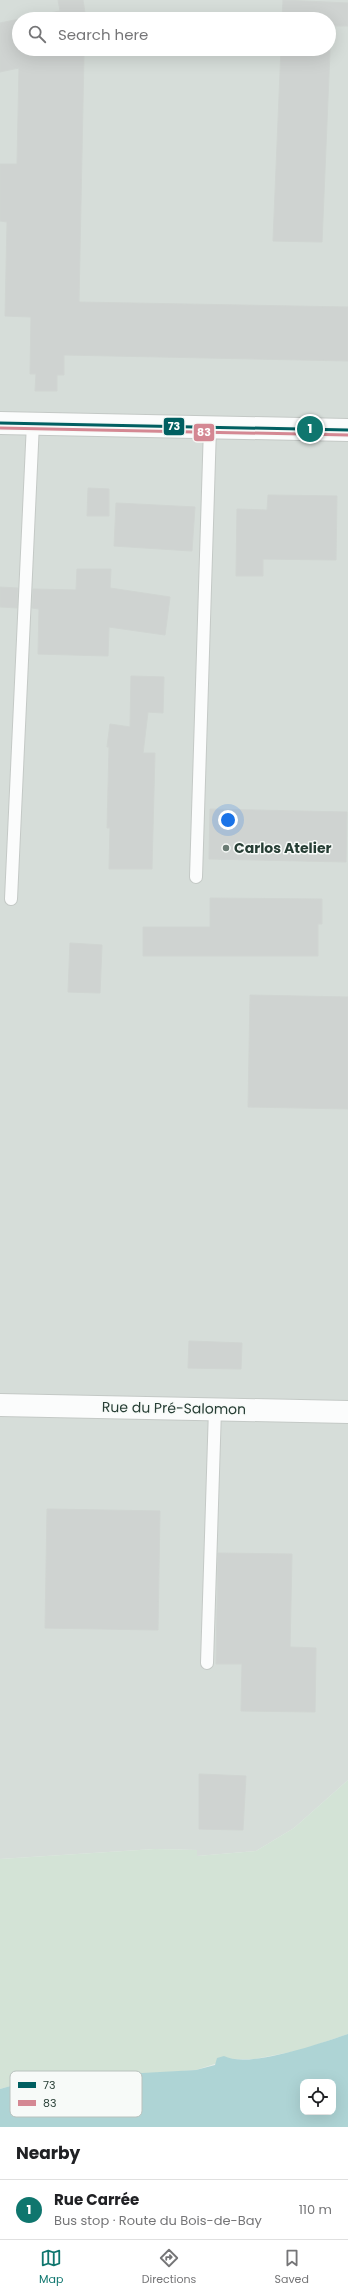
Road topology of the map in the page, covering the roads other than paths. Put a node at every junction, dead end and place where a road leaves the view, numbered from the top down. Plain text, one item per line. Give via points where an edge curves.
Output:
1 (0, 422) edge
2 (33, 423) junction
3 (210, 427) junction
4 (348, 430) edge
5 (196, 876) dead end
6 (11, 899) dead end
7 (0, 1405) edge
8 (215, 1409) junction
9 (348, 1412) edge
10 (207, 1663) dead end

1 - 2 main road
2 - 3 main road
2 - 6 lane
3 - 4 main road
3 - 5 lane
7 - 8 main road, Rue du Pré-Salomon
8 - 9 main road, Rue du Pré-Salomon
8 - 10 lane

